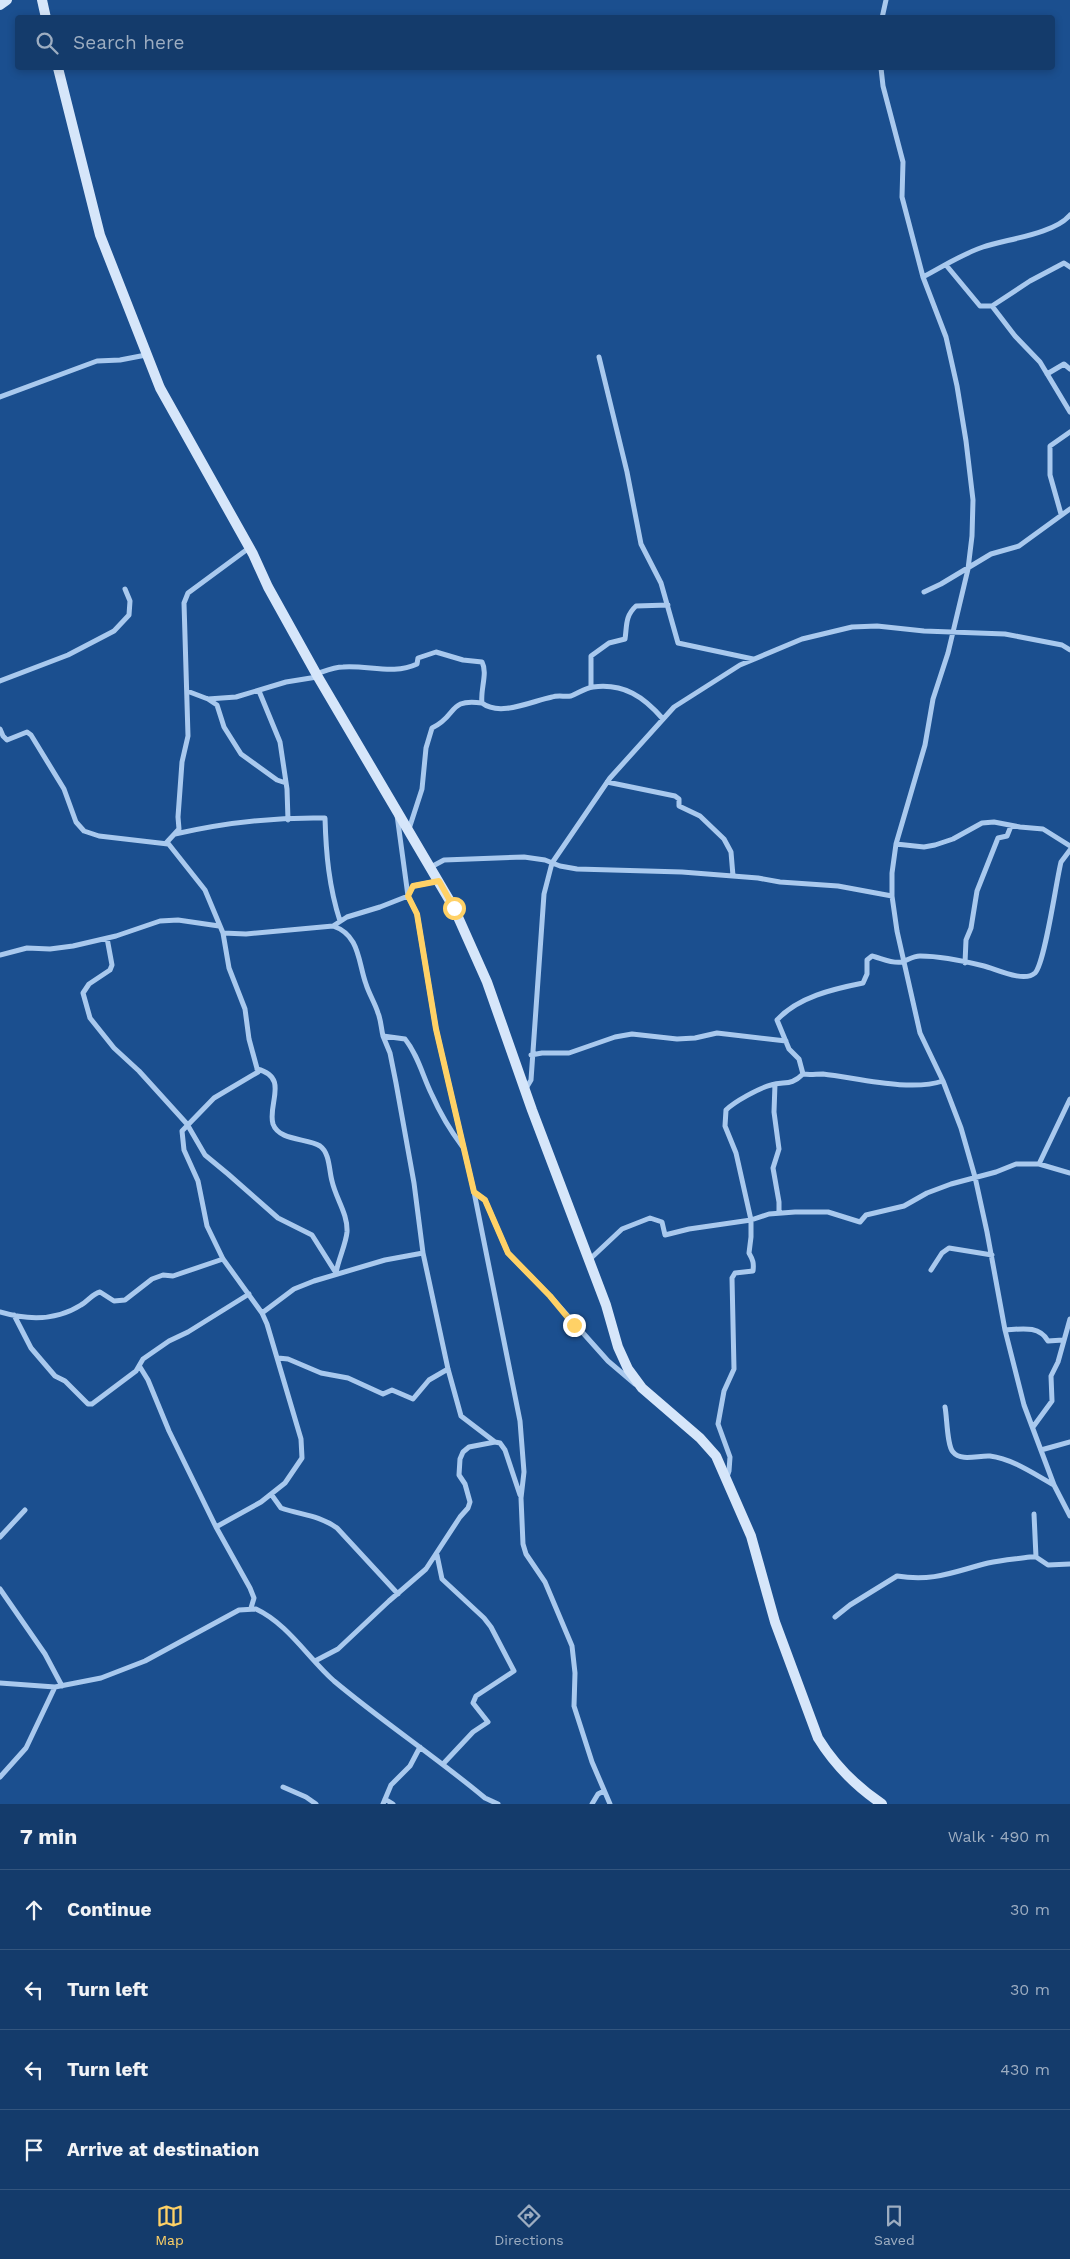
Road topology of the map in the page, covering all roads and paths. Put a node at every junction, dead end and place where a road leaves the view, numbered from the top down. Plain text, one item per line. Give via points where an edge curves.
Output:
1 (7, 0) edge
2 (42, 0) edge
3 (886, 0) edge
4 (0, 5) edge
5 (45, 15) edge
6 (883, 15) edge
7 (59, 70) edge
8 (881, 70) edge
9 (1070, 215) edge
10 (946, 265) junction
11 (1070, 268) edge
12 (923, 277) junction
13 (992, 306) junction
14 (146, 355) junction
15 (599, 357) dead end
16 (1070, 369) edge
17 (1047, 374) junction
18 (0, 397) edge
19 (1070, 412) edge
20 (1070, 432) edge
21 (1070, 509) edge
22 (1061, 514) junction
23 (249, 548) junction
24 (968, 568) junction
25 (125, 589) dead end
26 (924, 592) dead end
27 (668, 605) junction
28 (952, 632) junction
29 (1070, 650) edge
30 (753, 660) junction
31 (318, 675) junction
32 (0, 681) edge
33 (591, 687) junction
34 (187, 691) junction
35 (259, 691) junction
36 (208, 699) junction
37 (482, 703) junction
38 (663, 719) junction
39 (0, 729) edge
40 (286, 782) junction
41 (608, 782) junction
42 (396, 807) junction
43 (288, 820) junction
44 (1010, 826) junction
45 (409, 829) junction
46 (173, 835) junction
47 (168, 844) junction
48 (896, 844) junction
49 (1070, 848) edge
50 (552, 863) junction
51 (431, 867) junction
52 (733, 876) junction
53 (439, 881) junction
54 (408, 896) junction
55 (892, 896) junction
56 (340, 922) junction
57 (219, 926) junction
58 (333, 926) junction
59 (223, 933) junction
60 (107, 938) junction
61 (0, 955) edge
62 (904, 960) junction
63 (965, 963) junction
64 (383, 1036) junction
65 (786, 1041) junction
66 (531, 1055) junction
67 (257, 1069) junction
68 (804, 1074) junction
69 (943, 1081) junction
70 (775, 1084) junction
71 (525, 1091) junction
72 (1070, 1099) edge
73 (187, 1124) junction
74 (463, 1147) junction
75 (1039, 1164) junction
76 (1070, 1173) edge
77 (975, 1177) junction
78 (474, 1192) junction
79 (779, 1213) junction
80 (751, 1220) junction
81 (422, 1253) junction
82 (992, 1255) junction
83 (223, 1259) junction
84 (589, 1260) junction
85 (931, 1270) dead end
86 (336, 1273) junction
87 (249, 1294) junction
88 (0, 1312) edge
89 (262, 1313) junction
90 (14, 1315) junction
91 (1070, 1319) edge
92 (1005, 1330) junction
93 (1064, 1340) junction
94 (278, 1358) junction
95 (140, 1367) junction
96 (448, 1369) junction
97 (642, 1388) junction
98 (945, 1406) dead end
99 (1033, 1427) junction
100 (495, 1442) junction
101 (1070, 1442) edge
102 (1041, 1450) junction
103 (726, 1477) junction
104 (1054, 1485) junction
105 (270, 1494) junction
106 (521, 1498) junction
107 (25, 1510) dead end
108 (1034, 1514) dead end
109 (1070, 1516) edge
110 (216, 1527) junction
111 (0, 1537) edge
112 (437, 1554) junction
113 (1036, 1557) junction
114 (1070, 1564) edge
115 (0, 1590) edge
116 (398, 1594) junction
117 (251, 1608) junction
118 (835, 1617) dead end
119 (314, 1661) junction
120 (0, 1683) edge
121 (62, 1686) junction
122 (55, 1687) junction
123 (420, 1748) junction
124 (442, 1764) junction
125 (0, 1777) edge
126 (283, 1787) dead end
127 (604, 1790) junction
128 (384, 1801) edge
129 (316, 1804) edge
130 (393, 1804) edge
131 (498, 1804) edge
132 (592, 1804) edge
133 (610, 1804) edge
134 (882, 1804) edge

1 - 4 street
2 - 5 street
3 - 6 street
7 - 14 street via 100,235
8 - 12 street via 903,162 902,197
9 - 10 street via 1053,226 981,248
10 - 12 street
10 - 13 street via 980,306
11 - 13 street via 1064,263
12 - 24 street via 946,337 966,441 973,500
13 - 17 street via 1031,350
14 - 18 street via 97,361
14 - 23 street via 160,388
15 - 27 street via 641,544 661,583
16 - 17 street via 1064,364
17 - 19 street
20 - 22 street via 1050,446 1050,475
21 - 22 street
22 - 24 street via 1019,546 992,554
23 - 31 street
23 - 34 street via 188,593 184,602
24 - 26 street
24 - 28 street
25 - 32 street via 130,601 129,615 114,631 68,655
27 - 30 street via 678,643
27 - 33 street via 636,606 632,610 626,622 625,639 609,643 591,656
28 - 29 street via 1027,637
28 - 30 street via 852,627 802,639
28 - 48 street via 933,699 925,745
30 - 38 street via 707,685 674,707
31 - 35 street
31 - 37 street via 343,667 396,670 415,666 418,658 439,652 482,662 485,667
31 - 42 street
33 - 37 street via 570,696 548,698 522,707 493,708
33 - 38 street via 634,693
34 - 36 street
34 - 46 street via 188,736 182,762 179,829
35 - 36 street
35 - 40 street via 280,742
36 - 40 street via 217,706 224,727 241,754 277,780
37 - 45 street via 461,702 444,722 432,728 426,748 422,789
38 - 41 street
39 - 47 street via 7,740 27,732 31,735 64,789 76,822 84,831 99,836
40 - 43 street
41 - 50 street
41 - 52 street via 675,796 679,806 700,816 724,839 732,852
42 - 45 street
42 - 54 street
43 - 46 street via 204,827
43 - 56 street via 325,818 332,895
44 - 48 street via 982,823 935,845
44 - 49 street via 1043,829
44 - 63 street via 1007,836 998,838 977,891 966,940
45 - 51 street
46 - 47 street
47 - 57 street via 205,890
48 - 55 street
49 - 63 street via 1061,862 1044,953 1035,973 1028,976
50 - 51 street via 524,857 468,858 444,860
50 - 52 street via 577,869
50 - 66 street via 544,894
51 - 53 street
52 - 55 street via 838,886
53 - 54 street via 413,886
53 - 71 street via 475,952
54 - 56 street via 380,908 347,916
54 - 74 street via 417,914 436,1029
55 - 62 street
56 - 58 street
57 - 59 street
57 - 60 street via 178,920 160,921
58 - 59 street
58 - 64 street via 343,929 358,952
59 - 67 street via 229,968 245,1009
60 - 61 street via 50,949 27,948
60 - 73 street via 112,964 110,970 89,984 83,994 90,1018 114,1048
62 - 63 street via 919,956
62 - 65 street via 890,961 872,956 867,960 863,983 822,992 783,1013 777,1023
62 - 69 street via 920,1033
64 - 74 street via 406,1039 432,1096
64 - 81 street via 390,1052 414,1183
65 - 66 street via 716,1032 677,1039 632,1034 569,1053
65 - 68 street via 799,1059
66 - 71 street via 531,1080
67 - 73 street via 258,1072 250,1078 214,1098
67 - 86 street via 265,1071 274,1082 273,1124 278,1132 319,1145 327,1155 333,1188 347,1222
68 - 69 street via 913,1085
68 - 70 street via 796,1082
69 - 77 street
70 - 79 street via 774,1112 779,1149 773,1168
70 - 80 street via 726,1110 725,1126 736,1153
71 - 84 street
72 - 75 street
73 - 83 street via 182,1131 184,1150 198,1180 207,1226
73 - 86 street via 205,1155 278,1218 312,1236
74 - 78 street
75 - 76 street
75 - 77 street via 1016,1164
77 - 79 street via 927,1193 904,1206 866,1215 860,1222 828,1212
77 - 82 street
78 - 97 street via 485,1200 508,1253 608,1361
78 - 106 street via 520,1421 524,1472
79 - 80 street
80 - 84 street via 665,1235 662,1222 650,1218 622,1229
80 - 103 street via 749,1253 754,1259 753,1271 733,1274 734,1368 724,1391 718,1424 730,1457
81 - 86 street
81 - 96 street
82 - 85 street via 949,1248
82 - 92 street
83 - 87 street
83 - 90 street via 173,1276 152,1279 125,1300 114,1301 100,1292 55,1317
84 - 97 street via 618,1347
86 - 89 street via 294,1289
87 - 89 street
87 - 95 street via 169,1341 143,1359
88 - 90 street
89 - 94 street
90 - 95 street via 31,1348 55,1376 65,1381 88,1404
91 - 93 street
92 - 93 street via 1027,1328 1039,1331 1048,1341
92 - 99 street via 1024,1405
93 - 99 street via 1051,1376 1052,1401
94 - 96 street via 320,1373 348,1378 383,1394 392,1390 413,1399 429,1380
94 - 105 street via 303,1454 285,1483
95 - 110 street
96 - 100 street via 461,1416
97 - 103 street via 700,1438 716,1456
98 - 104 street via 950,1450 956,1456 983,1455 1007,1460
99 - 102 street
100 - 106 street via 505,1450
100 - 112 street via 469,1447 463,1452 459,1475 470,1502
101 - 102 street
102 - 104 street
103 - 134 street via 751,1536 774,1622 818,1738 826,1752 851,1779
104 - 109 street
105 - 110 street
105 - 116 street via 281,1508 326,1520 337,1528
106 - 127 street via 523,1544 545,1582 572,1646 574,1706
107 - 111 street
108 - 113 street
110 - 117 street via 250,1588 254,1598
112 - 116 street via 426,1569
112 - 124 street via 442,1579 484,1618 514,1671 476,1696 473,1703 488,1722 473,1732
113 - 114 street via 1048,1565
113 - 118 street via 995,1562 940,1577 917,1580 897,1576
115 - 121 street via 45,1654
116 - 119 street via 338,1649
117 - 119 street via 270,1618
117 - 121 street via 233,1613 146,1661 100,1678
119 - 123 street via 340,1686
120 - 122 street
121 - 122 street
122 - 125 street via 26,1748
123 - 124 street
123 - 128 street via 410,1766 391,1785
124 - 131 street via 485,1798
126 - 129 street
127 - 132 street
127 - 133 street
128 - 130 street

